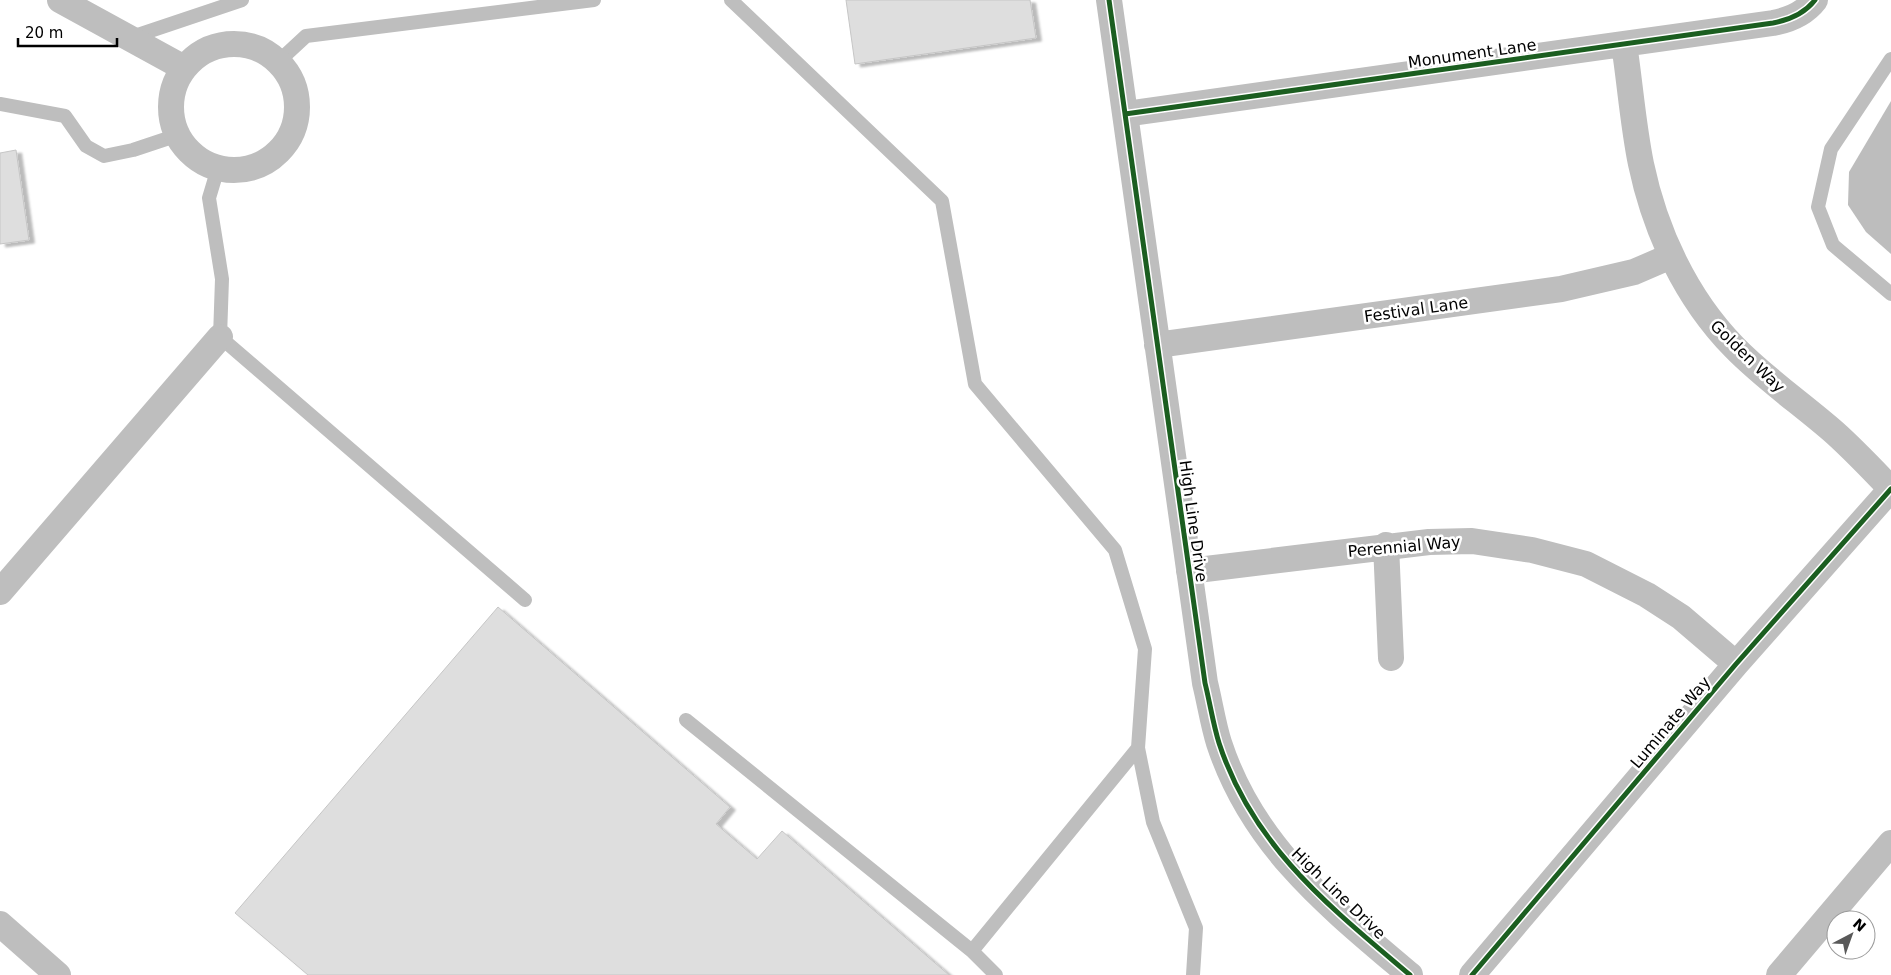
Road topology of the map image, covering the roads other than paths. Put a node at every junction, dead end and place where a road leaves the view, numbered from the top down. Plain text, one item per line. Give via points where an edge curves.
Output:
1 (60, 0) edge
2 (242, 0) edge
3 (594, 0) edge
4 (731, 0) edge
5 (1109, 0) edge
6 (1815, 0) edge
7 (128, 38) junction
8 (1624, 44) junction
9 (1891, 59) edge
10 (279, 60) junction
11 (184, 68) junction
12 (0, 104) edge
13 (1126, 114) junction
14 (178, 135) junction
15 (218, 168) junction
16 (1671, 256) junction
17 (1891, 294) edge
18 (220, 337) junction
19 (1157, 345) junction
20 (1891, 489) edge
21 (1386, 545) junction
22 (1189, 571) junction
23 (0, 592) edge
24 (525, 600) dead end
25 (1391, 658) dead end
26 (1736, 664) junction
27 (686, 720) dead end
28 (1138, 748) junction
29 (1891, 843) edge
30 (0, 924) edge
31 (972, 951) junction
32 (58, 975) edge
33 (996, 975) edge
34 (1193, 975) edge
35 (1410, 975) edge
36 (1472, 975) edge
37 (1778, 975) edge

1 - 7 street
2 - 7 lane
3 - 10 lane via 306,36
4 - 28 lane via 942,200 975,384 1115,550 1145,649
5 - 13 street, High Line Drive
6 - 8 street, Monument Lane via 1786,20
7 - 11 street
8 - 13 street, Monument Lane
8 - 16 street, Golden Way via 1641,164
9 - 17 lane via 1831,150 1818,207 1832,245
10 - 11 street via 247,44 229,43 204,51
10 - 15 street via 290,74 298,111 286,145 256,167
11 - 14 street via 175,83 171,100 172,119
12 - 14 lane via 66,116 86,146 104,156
13 - 19 street, High Line Drive
14 - 15 street via 188,150
15 - 18 lane via 209,198 222,279
16 - 19 street, Festival Lane via 1634,272 1561,289
16 - 20 street, Golden Way via 1704,313 1734,347 1835,433
18 - 23 street
18 - 24 lane
19 - 22 street, High Line Drive
20 - 26 street, Luminate Way
21 - 22 street, Perennial Way
21 - 25 street
21 - 26 street, Perennial Way via 1472,541 1532,550 1586,564 1647,595 1681,617
22 - 35 street, High Line Drive via 1205,683 1219,742 1237,785 1265,835 1296,874
26 - 36 street, Luminate Way
27 - 31 lane
28 - 31 lane
28 - 34 lane via 1153,822 1196,928
29 - 37 street
30 - 32 street
31 - 33 lane

